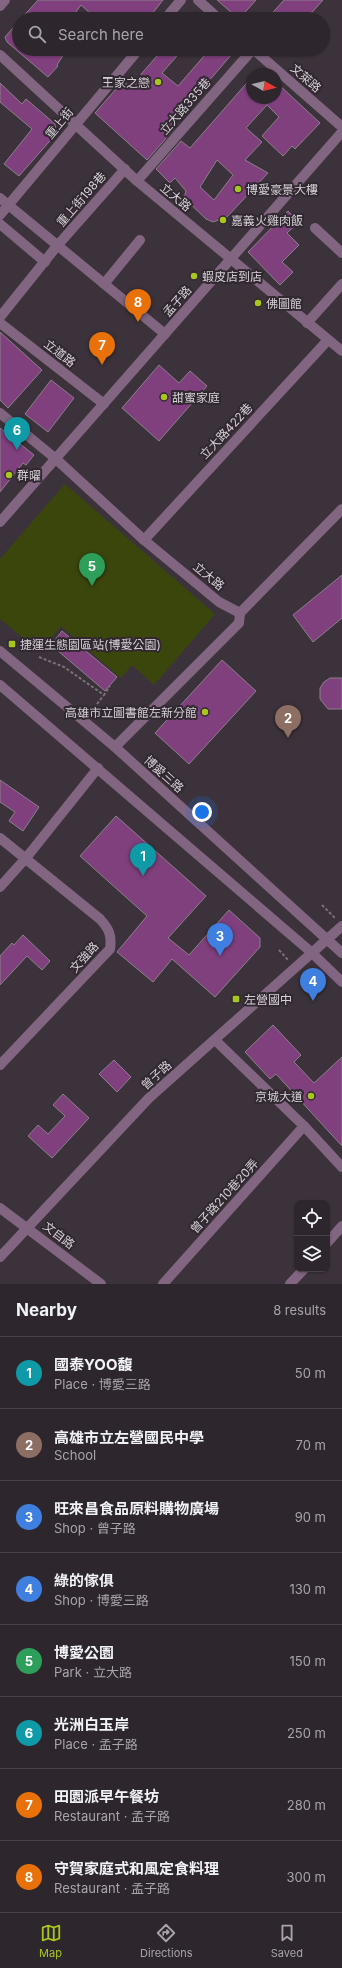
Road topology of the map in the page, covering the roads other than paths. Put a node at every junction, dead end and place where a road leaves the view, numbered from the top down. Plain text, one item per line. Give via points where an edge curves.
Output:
1 (5, 0) edge
2 (181, 0) edge
3 (198, 0) edge
4 (0, 6) edge
5 (171, 12) edge
6 (211, 12) edge
7 (0, 55) edge
8 (133, 56) edge
9 (247, 56) edge
10 (261, 56) edge
11 (76, 124) junction
12 (342, 127) edge
13 (342, 132) edge
14 (125, 169) junction
15 (137, 181) junction
16 (0, 198) edge
17 (8, 205) junction
18 (0, 215) edge
19 (0, 224) edge
20 (315, 228) dead end
21 (140, 240) dead end
22 (58, 246) junction
23 (342, 254) edge
24 (230, 260) junction
25 (45, 262) junction
26 (104, 284) junction
27 (342, 284) edge
28 (0, 317) edge
29 (0, 323) edge
30 (307, 323) junction
31 (165, 334) junction
32 (328, 340) junction
33 (342, 351) edge
34 (104, 404) junction
35 (0, 413) edge
36 (56, 459) junction
37 (342, 509) edge
38 (0, 522) edge
39 (144, 540) junction
40 (240, 613) junction
41 (0, 651) edge
42 (0, 685) edge
43 (115, 747) junction
44 (98, 768) junction
45 (0, 838) edge
46 (26, 858) junction
47 (0, 887) edge
48 (340, 923) edge
49 (327, 938) junction
50 (311, 952) junction
51 (342, 953) edge
52 (342, 982) edge
53 (215, 1040) junction
54 (0, 1065) edge
55 (304, 1126) junction
56 (342, 1167) edge
57 (0, 1208) edge
58 (342, 1226) edge
59 (28, 1228) junction
60 (330, 1240) edge
61 (0, 1257) edge
62 (301, 1272) edge
63 (101, 1284) edge
64 (163, 1284) edge
65 (290, 1284) edge

1 - 4 street
2 - 5 street
3 - 6 street
7 - 11 street, 立大路
8 - 11 street, 重上街
9 - 15 street, 立大路335巷
10 - 12 street, 文萊路
11 - 14 street, 立大路
11 - 17 street, 重上街
13 - 24 street, 孟子路
14 - 15 street, 立大路
14 - 22 street, 重上街198巷
15 - 24 street, 立大路
16 - 17 street
17 - 18 street, 重上街
17 - 22 street
19 - 25 street
20 - 23 street
21 - 26 street
22 - 25 street
22 - 26 street
24 - 30 street, 立大路
24 - 31 street, 孟子路
25 - 28 street
26 - 31 street
27 - 30 street
29 - 34 street, 立道路
30 - 32 street, 立大路
31 - 34 street, 孟子路
32 - 33 street, 立大路
32 - 39 street, 立大路422巷
34 - 36 street, 孟子路
35 - 36 street, 立大路
36 - 38 street, 孟子路
36 - 39 street, 立大路
37 - 40 street
39 - 40 street, 立大路 via 220,602
40 - 43 street via 239,623
41 - 43 street, 博愛三路
42 - 44 street
43 - 49 street, 博愛三路
44 - 46 street
44 - 50 street
45 - 46 street, 文強路
46 - 47 street
46 - 54 street, 文強路 via 100,919 109,930 110,949
48 - 49 street, 曾子路
49 - 50 street, 曾子路
49 - 51 street, 博愛三路
50 - 52 street
50 - 53 street, 曾子路
53 - 55 street
53 - 59 street, 曾子路 via 149,1098
55 - 56 street
55 - 64 street, 曾子路210巷20弄
57 - 59 street, 文自路
58 - 60 street
59 - 61 street, 曾子路
59 - 63 street, 文自路
62 - 65 street

